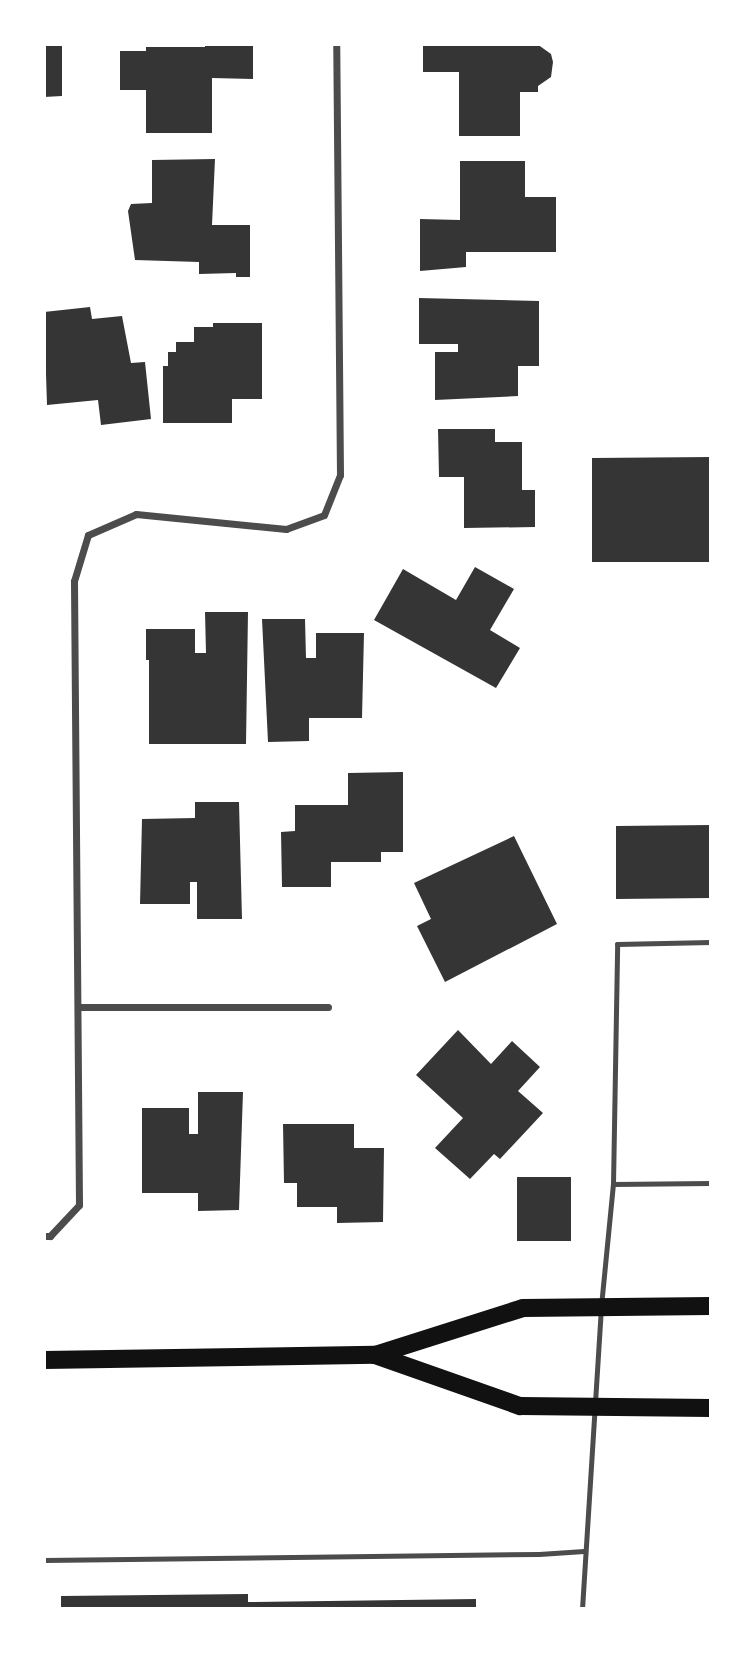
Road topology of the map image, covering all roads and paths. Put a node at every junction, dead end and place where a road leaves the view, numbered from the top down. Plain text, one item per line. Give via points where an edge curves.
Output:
1 (336, 44) edge
2 (711, 942) edge
3 (79, 1007) junction
4 (328, 1007) dead end
5 (711, 1183) edge
6 (613, 1184) junction
7 (44, 1236) edge
8 (601, 1306) junction
9 (711, 1306) edge
10 (375, 1355) junction
11 (44, 1360) edge
12 (594, 1408) junction
13 (711, 1408) edge
14 (584, 1551) junction
15 (44, 1560) edge
16 (582, 1609) edge

1 - 3 street via 340,475 324,514 286,529 136,514 88,536 74,581
2 - 6 lane via 617,944
3 - 4 street
3 - 7 street via 79,1205 50,1236
5 - 6 lane
6 - 8 lane
8 - 9 main road
8 - 10 main road via 523,1308
8 - 12 lane
10 - 11 main road
10 - 12 main road via 520,1406
12 - 13 main road
12 - 14 lane
14 - 15 lane
14 - 16 lane

